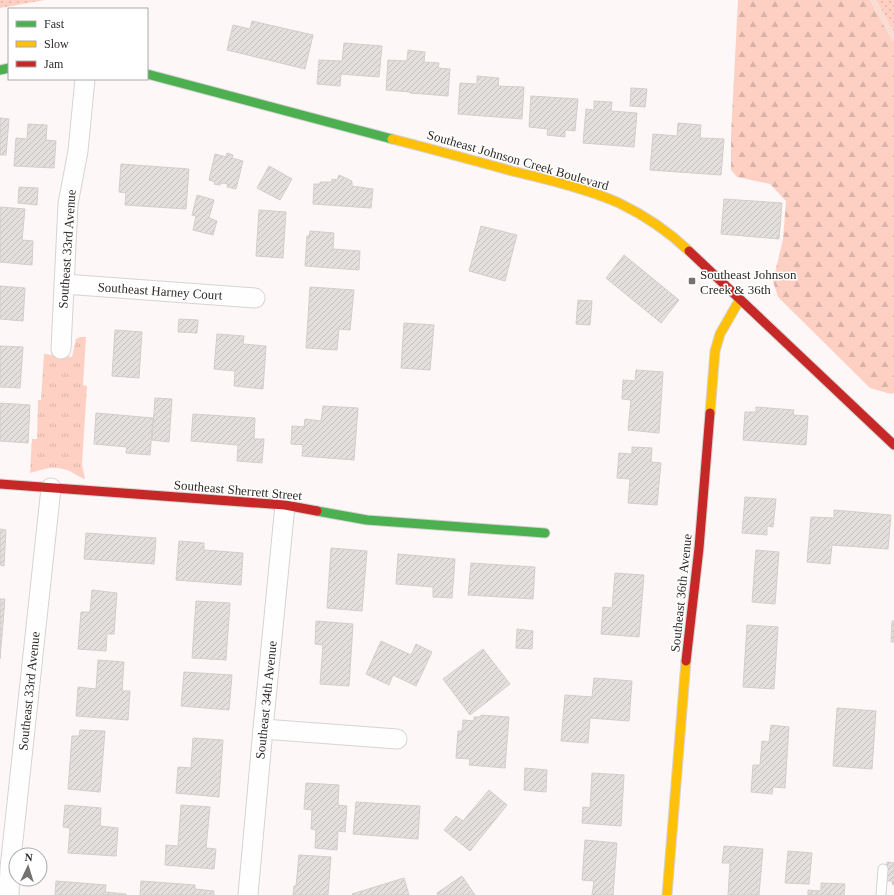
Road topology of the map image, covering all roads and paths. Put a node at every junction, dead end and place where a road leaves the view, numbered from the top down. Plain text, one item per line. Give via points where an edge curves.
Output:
1 (148, 74) edge
2 (85, 80) edge
3 (64, 284) junction
4 (255, 298) dead end
5 (740, 299) junction
6 (61, 348) dead end
7 (894, 445) edge
8 (0, 484) edge
9 (51, 488) junction
10 (285, 505) junction
11 (544, 533) dead end
12 (263, 729) junction
13 (397, 739) dead end
14 (883, 869) dead end
15 (9, 895) edge
16 (248, 895) edge
17 (667, 895) edge
18 (881, 895) edge

1 - 5 street, Southeast Johnson Creek Boulevard via 604,197 634,211 676,239
2 - 3 street, Southeast 33rd Avenue via 78,151 68,204
3 - 4 street, Southeast Harney Court
3 - 6 street, Southeast 33rd Avenue
5 - 7 street, Southeast Johnson Creek Boulevard
5 - 17 street, Southeast 36th Avenue via 720,334 715,351
8 - 9 street, Southeast Sherrett Street
9 - 10 street, Southeast Sherrett Street
9 - 15 street, Southeast 33rd Avenue
10 - 11 street, Southeast Sherrett Street via 367,520
10 - 12 street, Southeast 34th Avenue
12 - 13 street
12 - 16 street, Southeast 34th Avenue
14 - 18 lane

